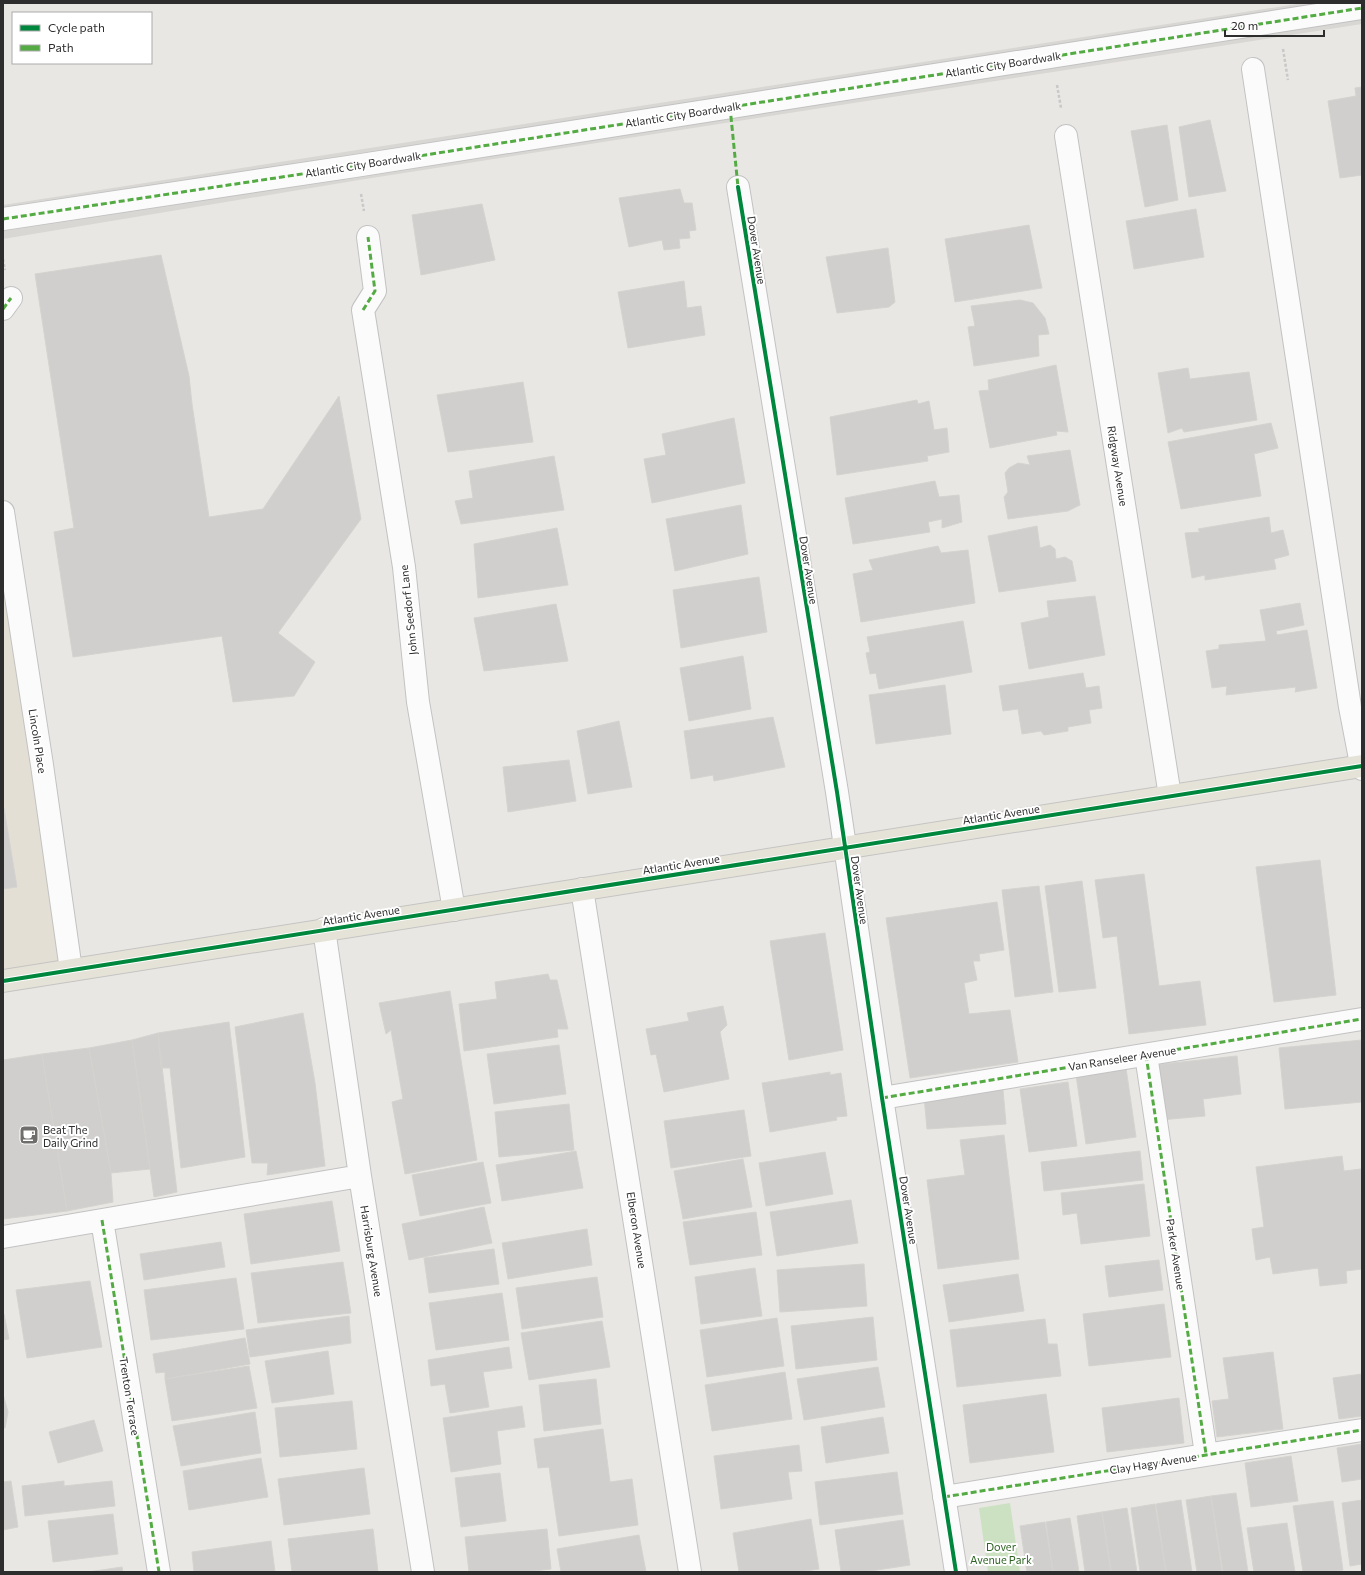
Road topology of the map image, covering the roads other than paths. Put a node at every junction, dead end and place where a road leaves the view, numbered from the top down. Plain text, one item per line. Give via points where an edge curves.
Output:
1 (1362, 8) edge
2 (1253, 69) dead end
3 (1066, 136) road end
4 (738, 187) dead end
5 (3, 219) edge
6 (368, 237) dead end
7 (3, 512) edge
8 (1362, 767) edge
9 (1170, 796) junction
10 (845, 848) junction
11 (582, 889) junction
12 (454, 910) junction
13 (324, 929) junction
14 (71, 970) junction
15 (3, 981) edge
16 (1362, 1019) edge
17 (1146, 1054) junction
18 (882, 1098) junction
19 (360, 1176) junction
20 (102, 1220) junction
21 (3, 1237) edge
22 (1362, 1430) edge
23 (1206, 1454) junction
24 (944, 1497) junction
25 (159, 1572) edge
26 (423, 1572) edge
27 (690, 1572) edge
28 (956, 1572) edge

1 - 5 street, Atlantic City Boardwalk
2 - 8 street via 1350,708
3 - 9 street, Ridgway Avenue
4 - 10 street, Dover Avenue
6 - 12 street, John Seedorf Lane via 374,291 363,310 404,566 418,702
7 - 14 street, Lincoln Place
8 - 9 main road, Atlantic Avenue
9 - 10 main road, Atlantic Avenue
10 - 11 main road, Atlantic Avenue
10 - 18 street, Dover Avenue
11 - 12 main road, Atlantic Avenue
11 - 27 street, Elberon Avenue
12 - 13 main road, Atlantic Avenue
13 - 14 main road, Atlantic Avenue
13 - 19 street, Harrisburg Avenue
14 - 15 main road, Atlantic Avenue
16 - 17 street, Van Ranseleer Avenue
17 - 18 street, Van Ranseleer Avenue
17 - 23 street, Parker Avenue
18 - 24 street, Dover Avenue
19 - 20 street
19 - 26 street, Harrisburg Avenue
20 - 21 street
20 - 25 street, Trenton Terrace
22 - 23 street, Clay Hagy Avenue
23 - 24 street, Clay Hagy Avenue
24 - 28 street, Dover Avenue

